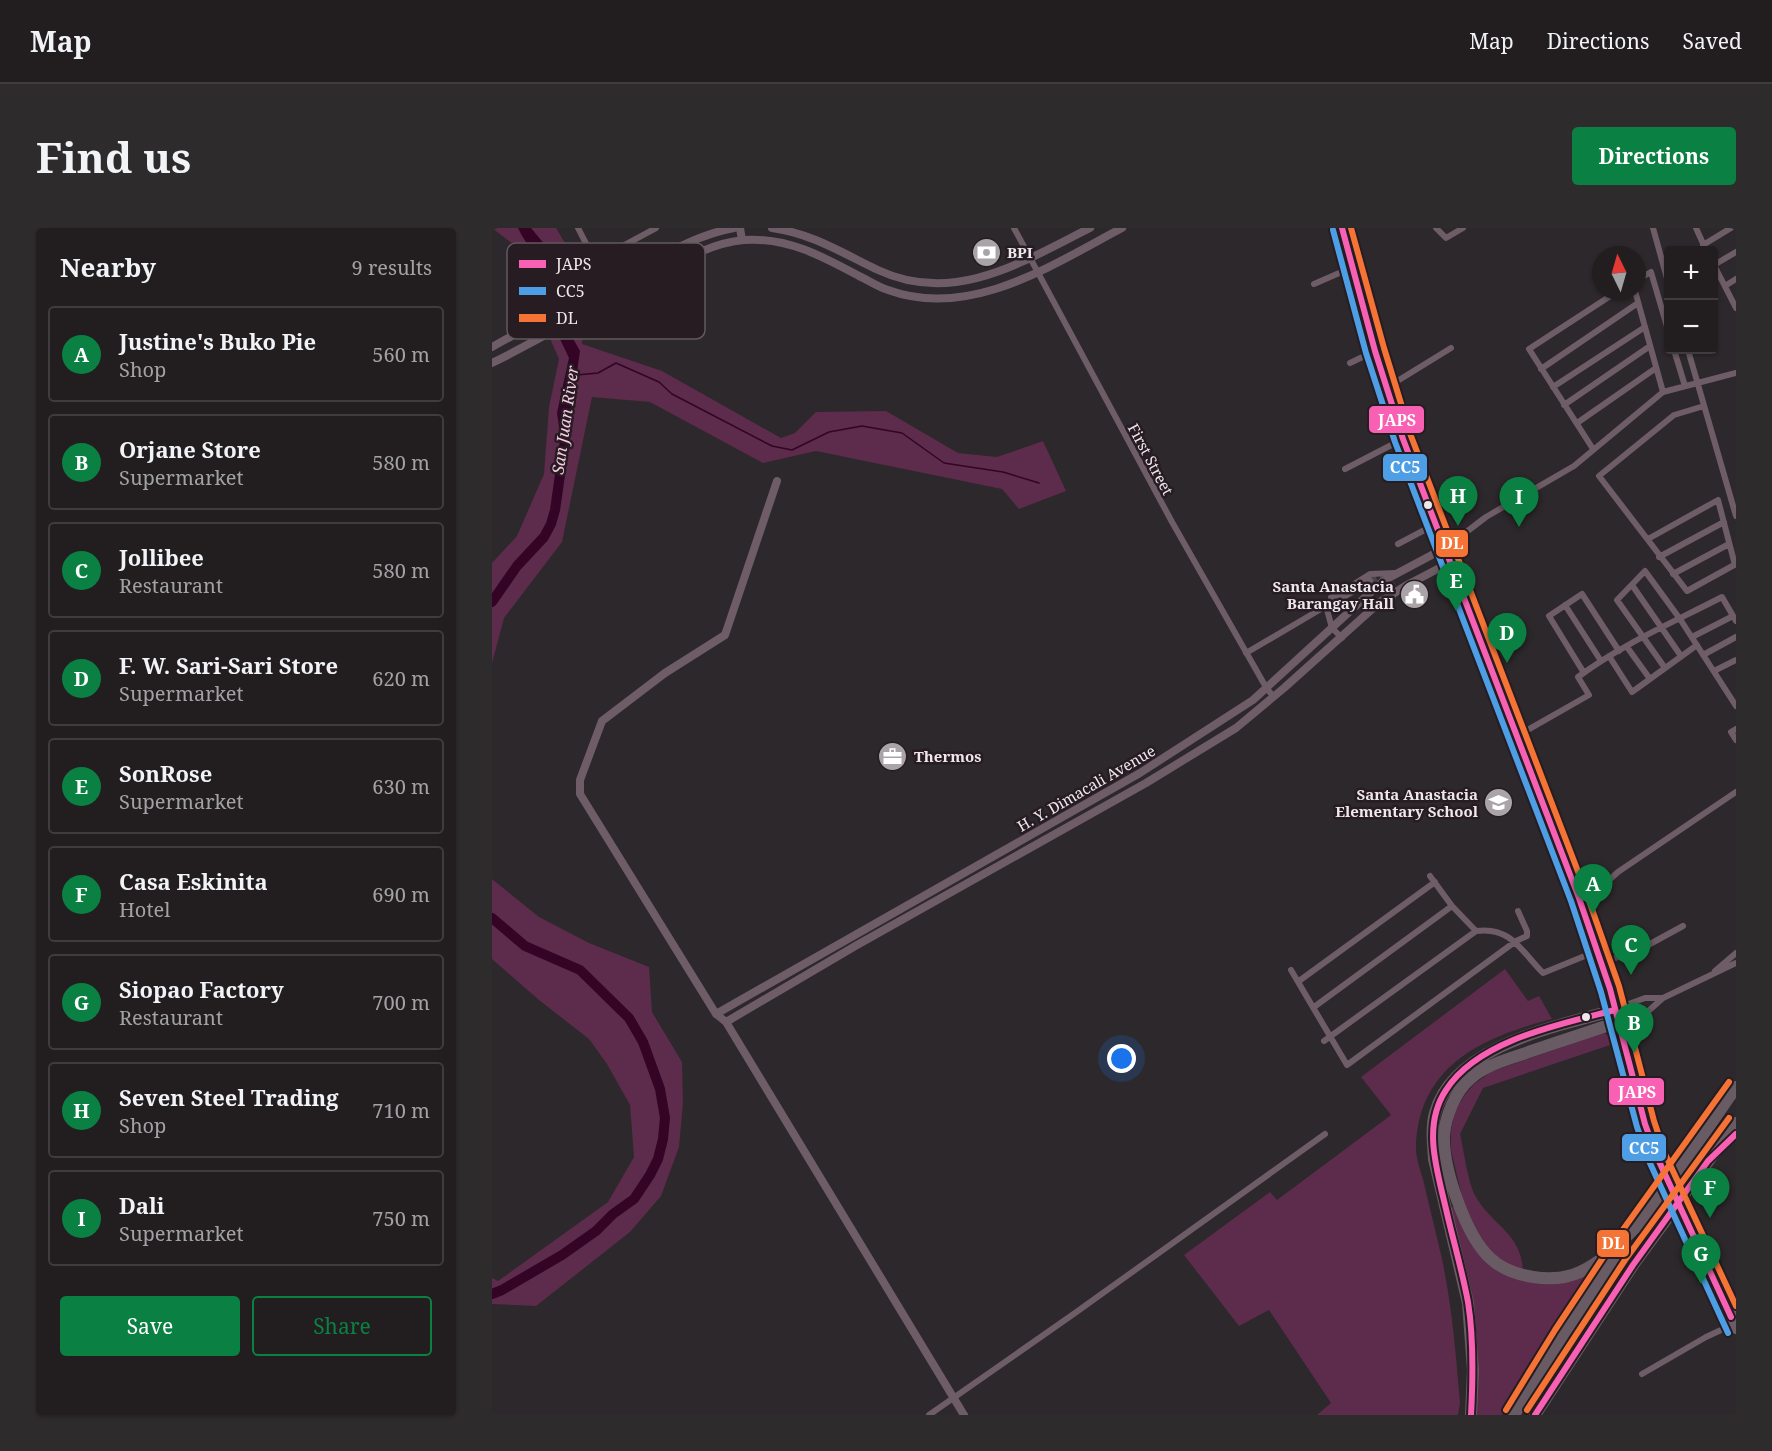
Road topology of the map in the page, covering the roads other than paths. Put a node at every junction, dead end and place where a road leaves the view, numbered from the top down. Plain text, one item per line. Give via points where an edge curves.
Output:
1 (578, 228) edge
2 (656, 228) edge
3 (734, 228) edge
4 (740, 228) edge
5 (772, 228) edge
6 (1014, 228) edge
7 (1090, 228) edge
8 (1122, 228) edge
9 (1342, 228) edge
10 (1436, 228) edge
11 (1463, 228) edge
12 (1653, 228) edge
13 (1696, 228) edge
14 (1731, 228) edge
15 (1111, 231) edge
16 (742, 240) junction
17 (586, 243) edge
18 (629, 243) edge
19 (691, 243) edge
20 (1704, 246) edge
21 (1708, 246) edge
22 (705, 250) edge
23 (1736, 252) edge
24 (1030, 258) junction
25 (1718, 262) edge
26 (1353, 267) junction
27 (1664, 268) edge
28 (1037, 271) junction
29 (1718, 274) edge
30 (1646, 275) edge
31 (1736, 279) edge
32 (1314, 284) dead end
33 (1725, 286) junction
34 (1604, 300) edge
35 (1637, 300) edge
36 (1638, 303) junction
37 (1734, 311) edge
38 (1664, 316) edge
39 (1645, 327) junction
40 (507, 339) edge
41 (538, 339) edge
42 (1650, 346) junction
43 (492, 347) edge
44 (1451, 348) dead end
45 (1375, 351) junction
46 (1675, 354) edge
47 (1689, 354) edge
48 (492, 363) edge
49 (1350, 363) dead end
50 (1656, 368) junction
51 (1540, 369) junction
52 (1736, 373) edge
53 (1697, 383) junction
54 (1384, 385) junction
55 (1685, 386) junction
56 (1553, 387) junction
57 (1663, 392) junction
58 (1564, 405) junction
59 (1704, 406) junction
60 (1577, 423) junction
61 (1402, 439) junction
62 (1593, 449) junction
63 (1345, 469) dead end
64 (777, 481) dead end
65 (1736, 516) edge
66 (1724, 522) junction
67 (1434, 525) junction
68 (1648, 539) junction
69 (1398, 544) dead end
70 (1730, 544) junction
71 (1443, 549) junction
72 (1659, 557) junction
73 (1414, 563) junction
74 (1449, 563) junction
75 (1735, 564) edge
76 (1397, 573) junction
77 (1673, 574) junction
78 (1421, 577) junction
79 (1369, 581) dead end
80 (1632, 585) junction
81 (1332, 598) junction
82 (1565, 605) junction
83 (1326, 606) junction
84 (1384, 606) dead end
85 (1680, 619) junction
86 (1734, 619) edge
87 (1353, 627) junction
88 (1332, 628) junction
89 (1663, 628) junction
90 (1692, 637) junction
91 (1736, 637) edge
92 (1342, 638) junction
93 (1644, 638) junction
94 (1697, 645) junction
95 (1627, 647) junction
96 (1619, 651) junction
97 (1246, 653) junction
98 (1703, 655) junction
99 (1609, 656) junction
100 (1681, 656) junction
101 (1736, 660) edge
102 (1601, 661) junction
103 (1665, 668) junction
104 (1714, 671) junction
105 (1584, 673) junction
106 (1650, 679) junction
107 (1266, 689) junction
108 (1274, 697) junction
109 (1735, 703) edge
110 (1736, 729) edge
111 (1517, 736) junction
112 (1736, 740) edge
113 (1140, 773) junction
114 (1146, 783) junction
115 (1736, 792) edge
116 (1430, 876) dead end
117 (1435, 882) junction
118 (1579, 898) junction
119 (1452, 906) junction
120 (1518, 911) dead end
121 (1683, 926) dead end
122 (1476, 930) junction
123 (1516, 941) junction
124 (1597, 951) junction
125 (1736, 952) edge
126 (1601, 963) junction
127 (1736, 963) edge
128 (1291, 970) dead end
129 (1710, 975) junction
130 (1299, 981) junction
131 (1664, 998) junction
132 (1638, 1001) junction
133 (1314, 1007) junction
134 (716, 1014) junction
135 (1645, 1014) junction
136 (1616, 1016) junction
137 (726, 1022) junction
138 (1328, 1040) junction
139 (1736, 1087) edge
140 (1736, 1123) edge
141 (1325, 1134) dead end
142 (1736, 1134) edge
143 (1708, 1161) junction
144 (1640, 1223) junction
145 (1730, 1302) edge
146 (1734, 1321) edge
147 (1642, 1374) dead end
148 (953, 1397) junction
149 (929, 1415) edge
150 (964, 1415) edge
151 (1471, 1415) edge
152 (1514, 1415) edge
153 (1535, 1415) edge

1 - 17 street
2 - 18 street
3 - 19 street
4 - 16 street
5 - 24 street via 790,230 880,271 915,282 951,283 979,278
6 - 24 street, First Street
7 - 24 street
8 - 15 street
9 - 26 highway
10 - 11 street via 1446,238
12 - 27 street
13 - 20 street
14 - 21 street
15 - 28 street
16 - 22 street
16 - 28 street via 789,243 888,290 921,297 983,293
23 - 25 street
24 - 28 street, First Street
26 - 32 street
26 - 45 highway
28 - 97 street, First Street
29 - 33 street
30 - 38 street via 1652,272
31 - 33 street
33 - 37 street
34 - 51 street via 1529,349
35 - 36 street
36 - 39 street
36 - 51 street
39 - 42 street
39 - 56 street
40 - 43 street
41 - 48 street
42 - 50 street
42 - 58 street
44 - 54 street
45 - 49 street
45 - 54 highway
46 - 55 street
47 - 53 street
50 - 57 street
50 - 60 street
51 - 56 street
52 - 53 street
53 - 55 street
53 - 59 street
54 - 61 highway
55 - 57 street
56 - 58 street
57 - 62 street
58 - 60 street
59 - 65 street
59 - 68 street via 1674,415 1599,476
60 - 62 street
61 - 63 street
61 - 67 highway
62 - 71 street via 1574,466 1486,517
64 - 134 street via 725,635 665,673 602,721 579,788
66 - 68 street via 1718,500
66 - 70 street
66 - 72 street
67 - 69 street
67 - 71 highway
68 - 72 street
70 - 75 street
70 - 77 street
71 - 73 street, H. Y. Dimacali Avenue
71 - 74 highway
72 - 77 street
73 - 76 street, H. Y. Dimacali Avenue
73 - 78 street
74 - 78 street, H. Y. Dimacali Avenue
74 - 111 highway
75 - 77 street via 1687,591
76 - 81 street via 1370,574
76 - 88 street, H. Y. Dimacali Avenue
78 - 87 street, H. Y. Dimacali Avenue via 1380,602
79 - 81 street
80 - 85 street via 1645,571
80 - 89 street
80 - 93 street via 1617,600
81 - 83 street
82 - 96 street via 1582,594
82 - 102 street
82 - 105 street via 1549,616
83 - 88 street
83 - 97 street
84 - 87 street
85 - 86 street via 1722,597
85 - 89 street
85 - 90 street
86 - 90 street
87 - 92 street, H. Y. Dimacali Avenue
88 - 92 street
88 - 107 street, H. Y. Dimacali Avenue
89 - 93 street
89 - 100 street
90 - 94 street
91 - 98 street
92 - 108 street, H. Y. Dimacali Avenue
93 - 95 street
93 - 103 street
94 - 98 street
94 - 100 street
95 - 96 street
95 - 106 street
96 - 99 street
97 - 107 street, First Street
98 - 104 street
99 - 102 street
99 - 106 street via 1632,692
100 - 103 street
101 - 104 street
102 - 105 street
103 - 106 street
104 - 109 street
105 - 111 street via 1578,677 1589,695
107 - 108 street, First Street
107 - 113 street, H. Y. Dimacali Avenue
108 - 114 street, H. Y. Dimacali Avenue via 1236,728
110 - 112 street via 1731,732
111 - 118 highway
113 - 114 street
113 - 134 street, H. Y. Dimacali Avenue
114 - 137 street, H. Y. Dimacali Avenue
115 - 118 street
116 - 117 street
117 - 119 street
117 - 130 street
118 - 124 highway
119 - 122 street
119 - 133 street
120 - 123 street via 1527,936
121 - 126 street via 1646,946
122 - 123 street via 1485,929
122 - 138 street
123 - 124 street via 1543,973
123 - 138 street via 1347,1065
124 - 126 highway
125 - 129 street
126 - 136 highway
127 - 129 street
128 - 130 street
129 - 131 street
130 - 133 street
131 - 132 street
131 - 135 street
132 - 135 street
132 - 136 street
133 - 138 street
134 - 137 street
135 - 136 street
136 - 144 highway via 1492,1065 1470,1079 1457,1095 1444,1137 1464,1218 1477,1244 1491,1260 1511,1271 1556,1278 1578,1273 1613,1250
136 - 145 highway via 1653,1146
136 - 151 highway via 1519,1038 1486,1053 1463,1070 1445,1092 1435,1113 1434,1159 1468,1303 1473,1370
137 - 148 street
139 - 144 highway, bridge
140 - 143 highway
141 - 148 street
142 - 143 highway
143 - 153 highway, bridge via 1633,1265
144 - 152 highway
145 - 146 highway
146 - 147 street
148 - 149 street
148 - 150 street

